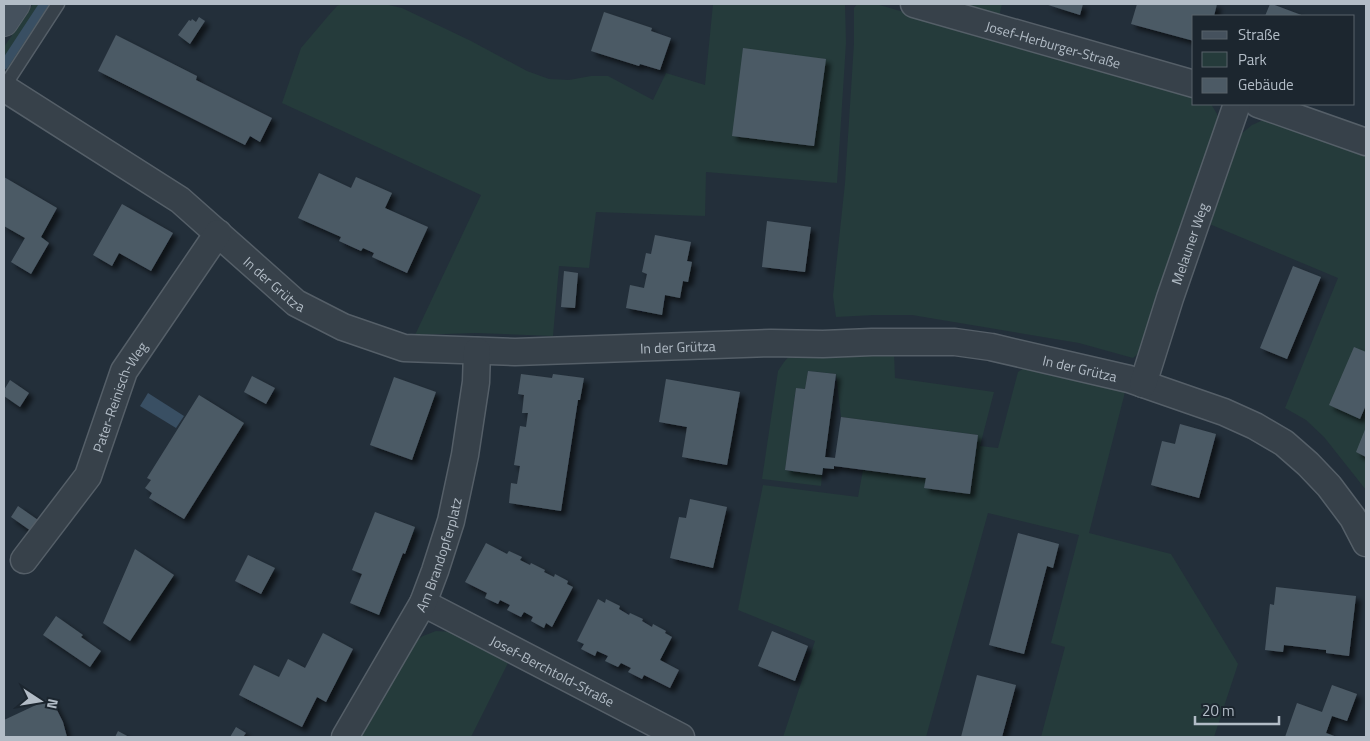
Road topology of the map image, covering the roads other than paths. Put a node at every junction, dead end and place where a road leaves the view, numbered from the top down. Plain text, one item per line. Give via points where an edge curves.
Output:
1 (16, 4) edge
2 (58, 4) edge
3 (914, 4) edge
4 (4, 22) edge
5 (1192, 83) edge
6 (4, 88) edge
7 (1237, 105) edge
8 (1261, 105) edge
9 (1366, 142) edge
10 (218, 233) junction
11 (477, 351) junction
12 (1143, 384) junction
13 (1366, 543) edge
14 (24, 560) dead end
15 (423, 603) junction
16 (345, 737) edge
17 (682, 737) edge

1 - 4 main road
2 - 6 lane
3 - 5 street, Josef-Herburger-Straße
6 - 10 street, In der Grütza via 180,200
7 - 12 street, Melauner Weg
8 - 9 street
10 - 11 street, In der Grütza via 296,303 343,327 404,348
10 - 14 street, Pater-Reinisch-Weg via 124,371 88,476
11 - 12 street, In der Grütza via 955,342 1005,350
11 - 15 street, Am Brandopferplatz via 476,382 465,455 451,521
12 - 13 street, In der Grütza via 1224,412 1284,443 1329,486 1353,518
15 - 16 street, Am Brandopferplatz
15 - 17 street, Josef-Berchtold-Straße

